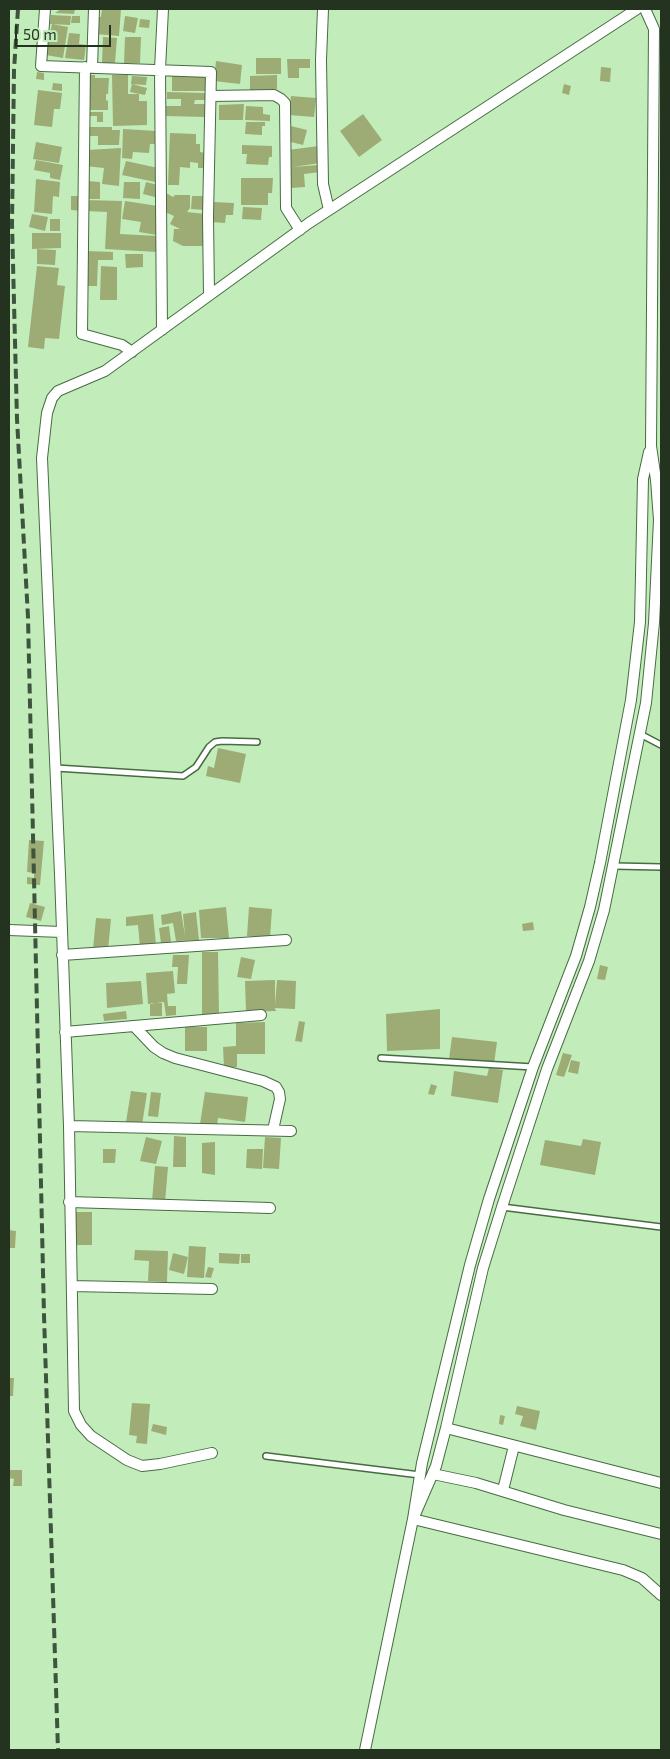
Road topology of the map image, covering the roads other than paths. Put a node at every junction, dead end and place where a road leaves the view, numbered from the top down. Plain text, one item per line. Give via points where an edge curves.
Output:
1 (45, 9) edge
2 (94, 9) edge
3 (163, 9) edge
4 (323, 9) edge
5 (637, 9) edge
6 (645, 9) edge
7 (88, 67) junction
8 (160, 69) junction
9 (211, 96) junction
10 (329, 210) junction
11 (300, 230) junction
12 (209, 296) junction
13 (162, 330) junction
14 (132, 352) junction
15 (651, 446) junction
16 (660, 551) edge
17 (640, 734) junction
18 (257, 742) dead end
19 (661, 745) edge
20 (56, 768) junction
21 (614, 866) junction
22 (661, 867) edge
23 (9, 930) edge
24 (62, 932) junction
25 (286, 940) dead end
26 (62, 955) junction
27 (261, 1015) dead end
28 (134, 1026) junction
29 (65, 1032) junction
30 (382, 1058) dead end
31 (533, 1067) junction
32 (68, 1126) junction
33 (273, 1130) junction
34 (291, 1131) dead end
35 (69, 1202) junction
36 (502, 1207) junction
37 (270, 1208) dead end
38 (661, 1227) edge
39 (72, 1286) junction
40 (212, 1289) dead end
41 (446, 1428) junction
42 (514, 1446) junction
43 (212, 1453) dead end
44 (266, 1456) dead end
45 (433, 1474) junction
46 (420, 1475) junction
47 (661, 1483) edge
48 (503, 1490) junction
49 (413, 1519) junction
50 (661, 1534) edge
51 (661, 1595) edge
52 (365, 1750) edge

1 - 7 street via 41,66
2 - 7 street
3 - 8 street
4 - 10 street via 323,184
5 - 10 street
6 - 15 street via 654,29
7 - 8 street
7 - 14 street via 82,334 122,345
8 - 9 street via 211,72
8 - 13 street
9 - 11 street via 274,95 285,104 286,208
9 - 12 street
10 - 11 street
11 - 12 street
12 - 13 street
13 - 14 street
14 - 20 street via 105,371 58,391 47,413 42,458
15 - 16 street
15 - 31 street via 643,479 640,622 627,719 590,907 576,956
16 - 17 street via 646,703
17 - 19 lane
17 - 21 street
18 - 20 lane via 215,742 196,767 183,776
20 - 24 street
21 - 22 lane
21 - 36 street via 589,961 548,1069
23 - 24 street
24 - 26 street
25 - 26 street
26 - 29 street
27 - 28 street
28 - 29 street
28 - 33 street via 163,1053 276,1087 280,1099
29 - 32 street
30 - 31 lane
31 - 46 street via 470,1265
32 - 33 street
32 - 35 street
33 - 34 street
35 - 37 street
35 - 39 street
36 - 38 lane
36 - 41 street
39 - 40 street
39 - 43 street via 74,1411 81,1425 91,1436 142,1466
41 - 42 street
41 - 45 street
42 - 47 street
42 - 48 street
44 - 46 lane
45 - 48 street
45 - 49 street
46 - 49 street
48 - 50 street
49 - 51 street via 623,1570 642,1578
49 - 52 street

